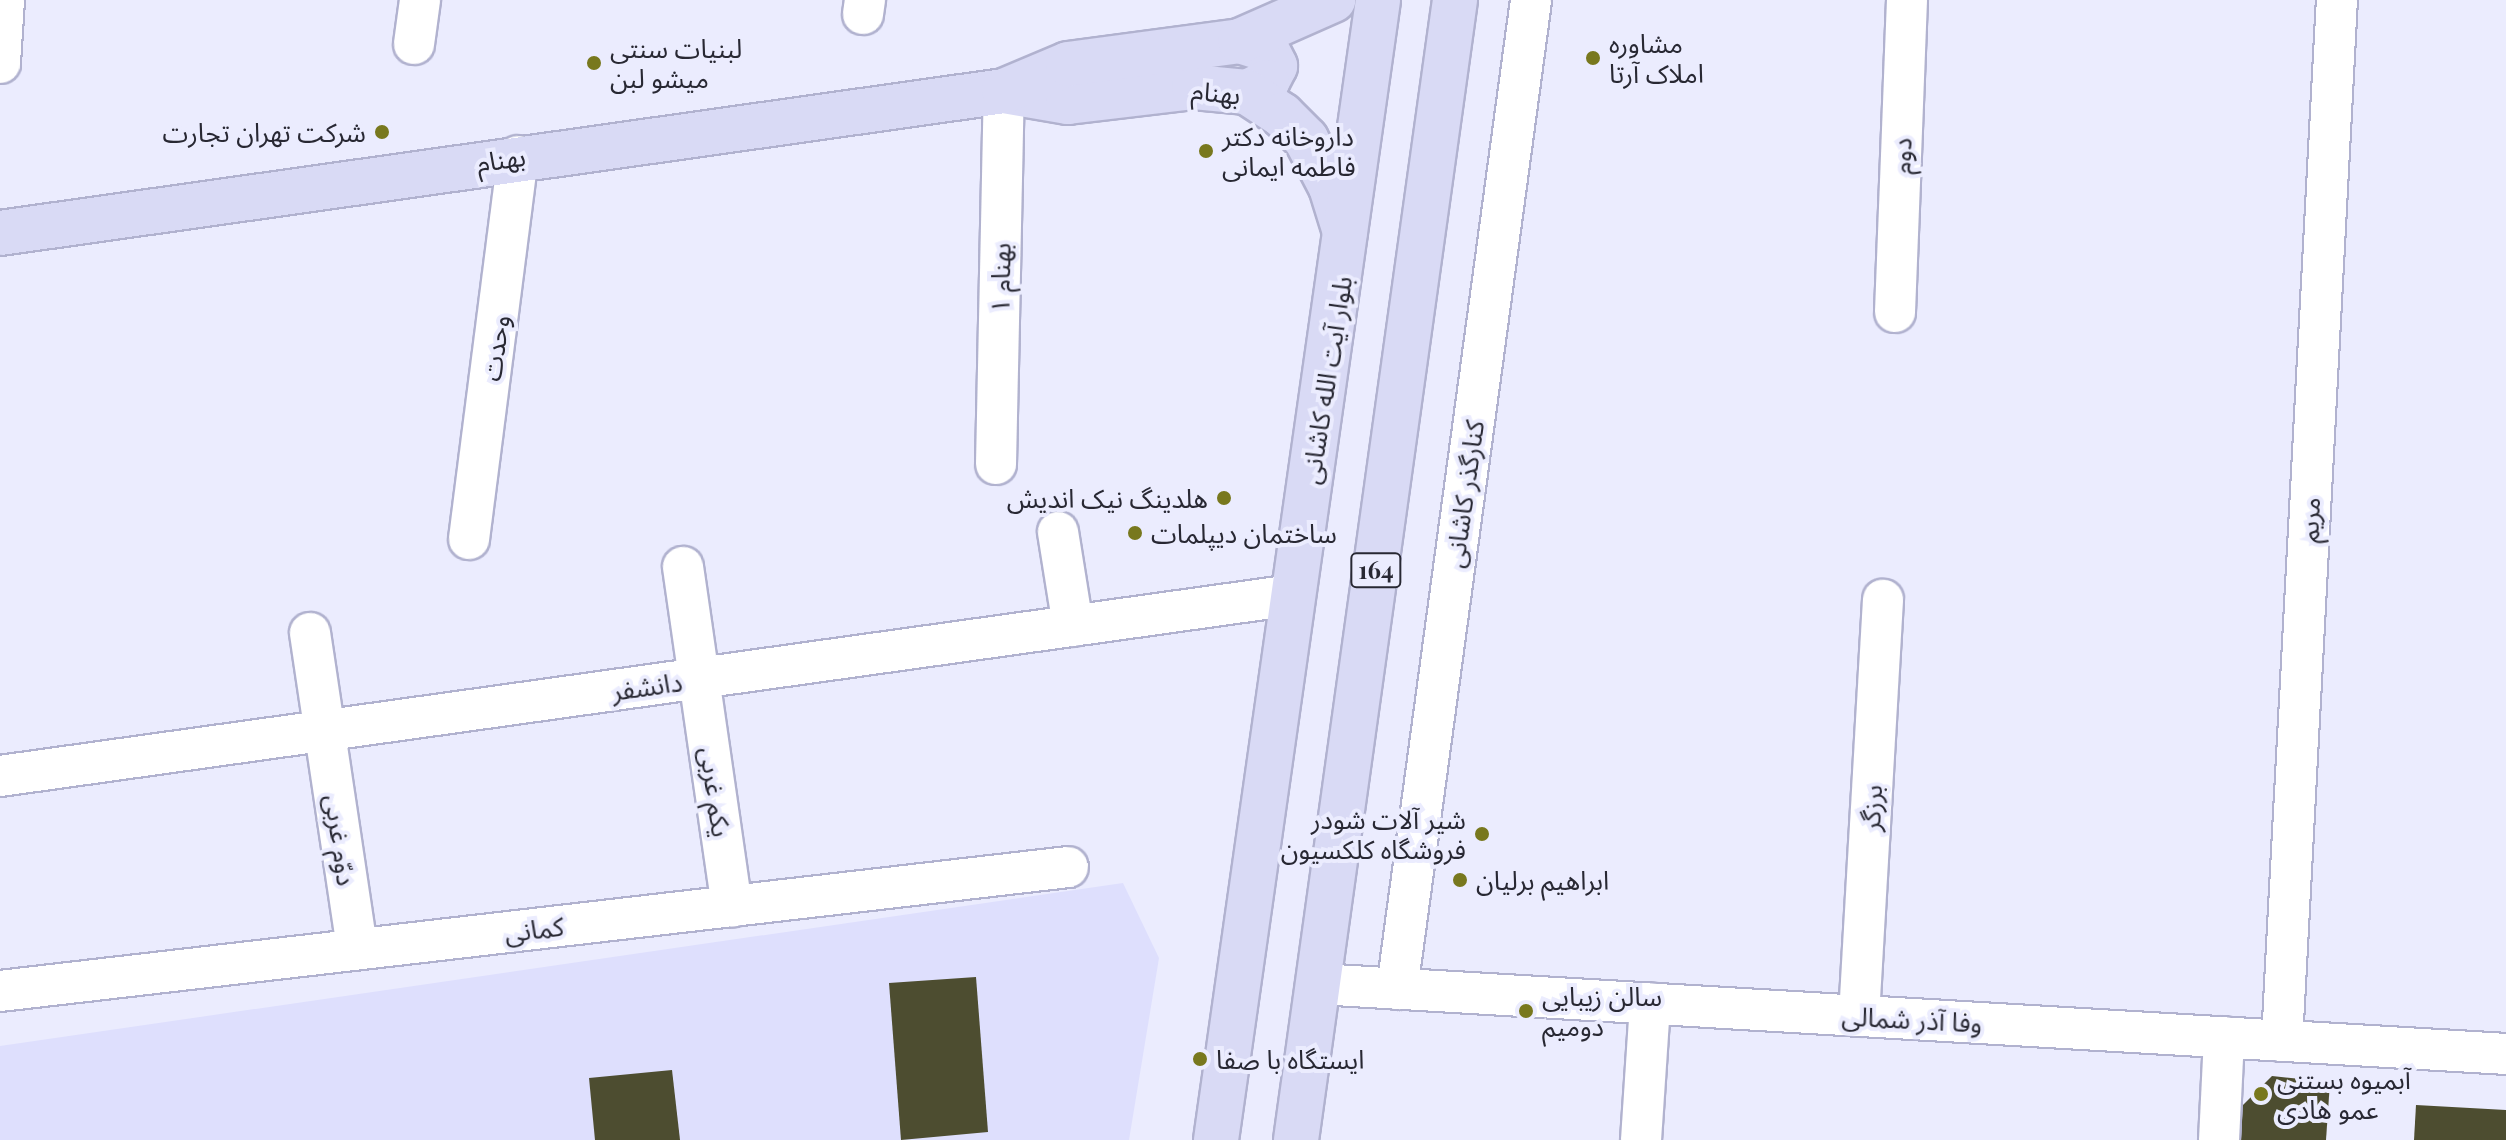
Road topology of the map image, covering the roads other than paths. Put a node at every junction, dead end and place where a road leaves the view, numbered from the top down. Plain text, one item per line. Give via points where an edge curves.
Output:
1 (4, 0) edge
2 (420, 0) edge
3 (1333, 0) edge
4 (1378, 0) edge
5 (1455, 0) edge
6 (1531, 0) edge
7 (1907, 0) edge
8 (2337, 0) edge
9 (1240, 41) junction
10 (414, 44) dead end
11 (0, 63) edge
12 (1004, 91) junction
13 (1247, 92) junction
14 (518, 156) junction
15 (0, 233) edge
16 (1347, 238) junction
17 (1895, 312) dead end
18 (996, 464) dead end
19 (1058, 532) dead end
20 (469, 539) dead end
21 (683, 567) dead end
22 (1293, 595) junction
23 (1883, 600) dead end
24 (1073, 626) junction
25 (310, 633) dead end
26 (700, 678) junction
27 (325, 731) junction
28 (0, 776) edge
29 (1068, 867) dead end
30 (732, 906) junction
31 (357, 949) junction
32 (1318, 984) junction
33 (1397, 989) junction
34 (0, 991) edge
35 (1650, 1003) junction
36 (1859, 1016) junction
37 (2224, 1037) junction
38 (2282, 1041) junction
39 (2506, 1054) edge
40 (1216, 1140) edge
41 (1296, 1140) edge
42 (1641, 1140) edge
43 (2219, 1140) edge

1 - 11 street
2 - 10 street
3 - 9 main road, بهنام
4 - 16 main road, بلوار آیت الله کاشانی
5 - 32 main road, 164
6 - 33 street, کنارگذر کاشانی
7 - 17 street, دوم
8 - 38 street, مریم
9 - 12 main road, بهنام via 1068,64
9 - 13 main road via 1267,50 1275,66 1267,82
12 - 13 main road, بهنام via 1068,102 1194,87
12 - 14 main road, بهنام
12 - 18 street, بهنام ۱
13 - 16 main road, بهنام via 1306,139 1331,187
14 - 15 main road, بهنام
14 - 20 street, وحدت
16 - 22 main road, بلوار آیت الله کاشانی
19 - 24 street
21 - 26 street, یکم غربی
22 - 24 street, دانشفر
22 - 40 main road, بلوار آیت الله کاشانی
23 - 36 street, برزگر
24 - 26 street, دانشفر
25 - 27 street, دوّم غربی
26 - 27 street, دانشفر
26 - 30 street, یکم غربی
27 - 28 street, دانشفر
27 - 31 street, دوّم غربی
29 - 30 street, کمانی
30 - 31 street, کمانی
31 - 34 street, کمانی
32 - 33 street, وفا آذر شمالی
32 - 41 main road, 164
33 - 35 street, وفا آذر شمالی
35 - 36 street, وفا آذر شمالی
35 - 42 street
36 - 37 street, وفا آذر شمالی
37 - 38 street, وفا آذر شمالی
37 - 43 street
38 - 39 street, وفا آذر شمالی

